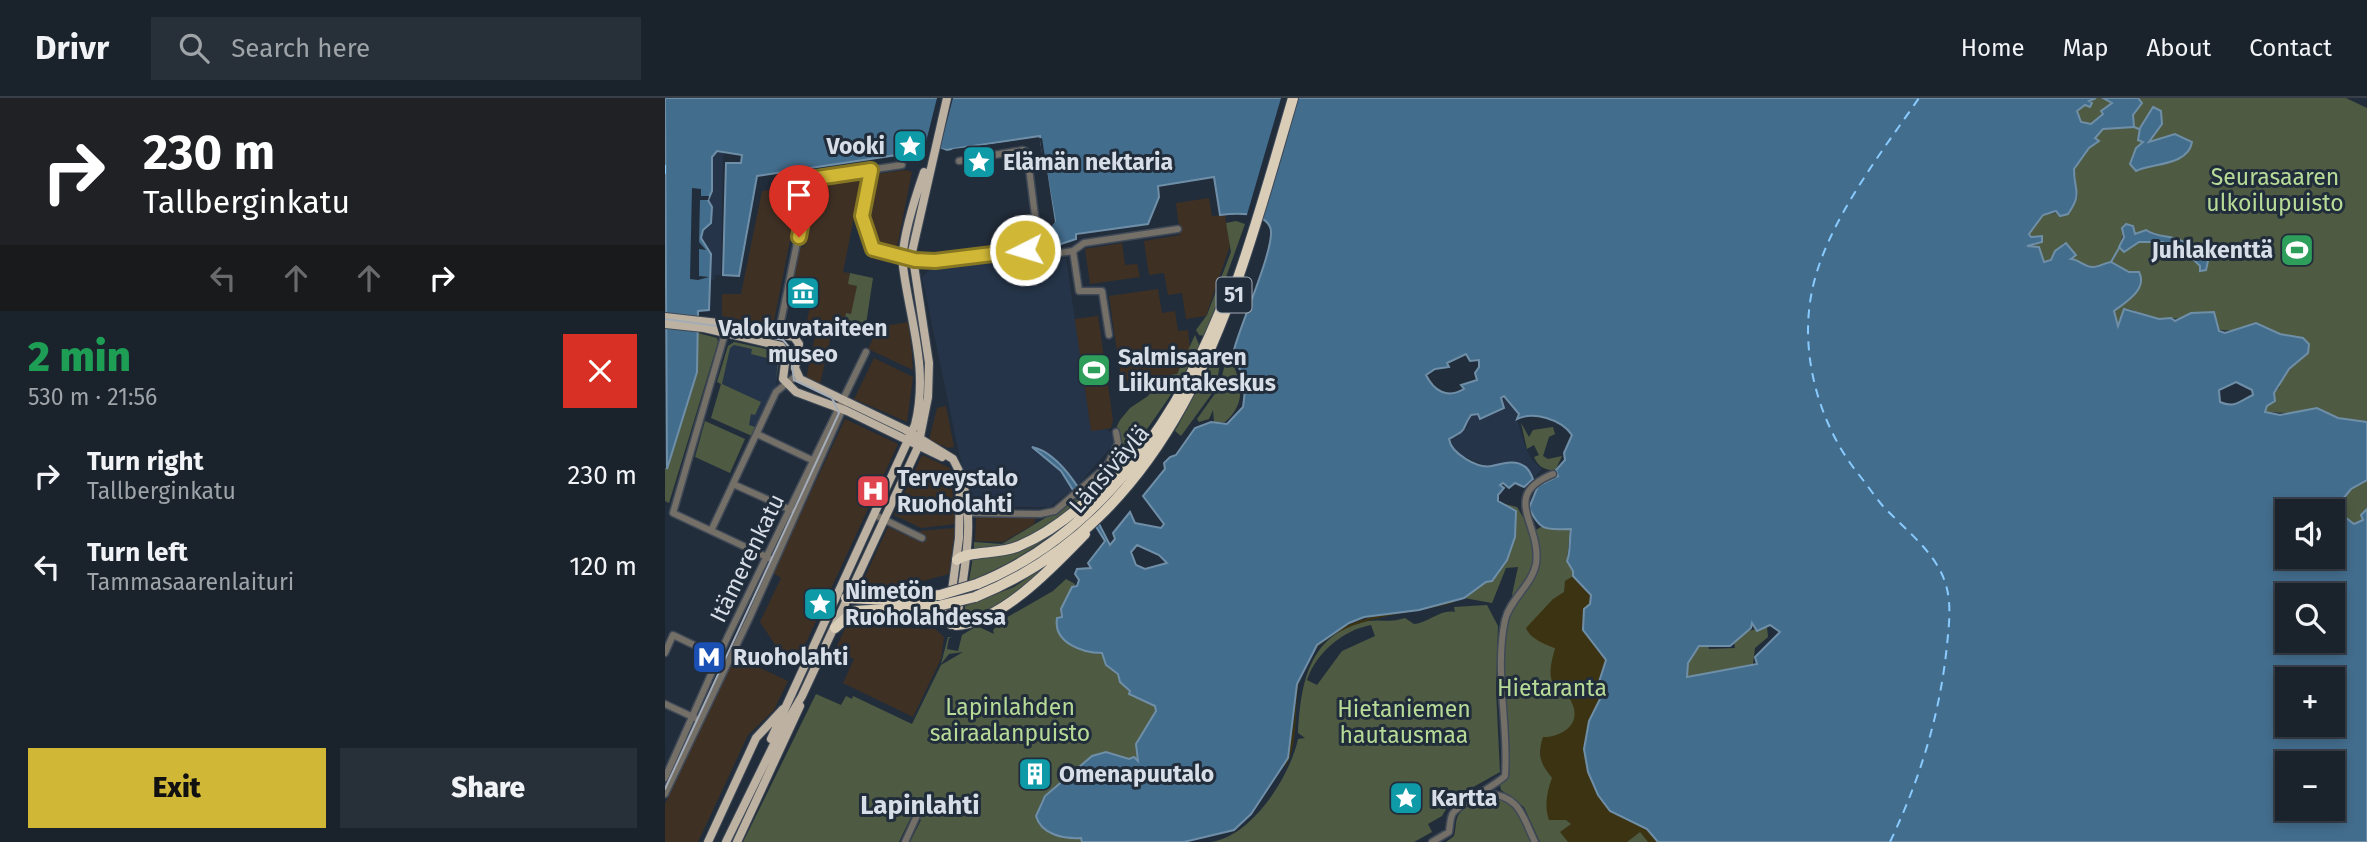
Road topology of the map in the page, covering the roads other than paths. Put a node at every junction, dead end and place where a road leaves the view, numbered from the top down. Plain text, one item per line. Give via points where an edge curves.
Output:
1 (945, 98) edge
2 (1286, 98) edge
3 (1293, 98) edge
4 (959, 161) dead end
5 (902, 165) dead end
6 (871, 170) junction
7 (1253, 224) junction
8 (1178, 229) dead end
9 (1073, 251) junction
10 (1034, 252) junction
11 (908, 258) junction
12 (665, 317) edge
13 (665, 324) edge
14 (727, 324) junction
15 (704, 325) junction
16 (725, 334) junction
17 (779, 334) junction
18 (1109, 335) dead end
19 (776, 345) junction
20 (866, 352) dead end
21 (797, 375) junction
22 (785, 384) junction
23 (845, 397) junction
24 (841, 409) junction
25 (1116, 432) dead end
26 (757, 434) junction
27 (1152, 437) junction
28 (911, 438) junction
29 (919, 443) junction
30 (816, 465) junction
31 (1136, 474) junction
32 (1553, 474) dead end
33 (733, 484) junction
34 (793, 511) junction
35 (964, 513) junction
36 (875, 514) junction
37 (884, 519) junction
38 (711, 531) junction
39 (922, 538) dead end
40 (967, 552) junction
41 (771, 559) junction
42 (957, 560) junction
43 (846, 598) junction
44 (833, 608) junction
45 (956, 625) junction
46 (835, 628) junction
47 (665, 653) edge
48 (724, 660) junction
49 (665, 704) edge
50 (788, 705) junction
51 (696, 718) junction
52 (667, 781) edge
53 (1486, 793) junction
54 (665, 794) edge
55 (920, 809) dead end
56 (727, 840) edge
57 (708, 842) edge
58 (905, 842) edge
59 (1432, 842) edge
60 (1535, 842) edge

1 - 11 main road
2 - 7 highway, Länsiväylä / 51
3 - 7 highway, Länsiväylä / 51
4 - 10 street via 1027,152 1038,240
5 - 6 street
6 - 11 street via 862,216 872,247
6 - 17 street via 810,179
7 - 27 highway, Länsiväylä / 51 via 1211,334 1180,396
7 - 31 highway, Länsiväylä / 51 via 1227,313 1198,380
8 - 9 street via 1084,243
9 - 10 street
9 - 18 street via 1079,290 1102,291
10 - 11 street via 1019,249 935,261
11 - 28 main road via 922,369 921,398
11 - 29 main road via 929,351 928,397
12 - 15 main road
13 - 15 main road
14 - 15 main road
14 - 16 street
14 - 17 main road
15 - 16 main road
16 - 19 main road
16 - 38 street via 673,511
17 - 19 street
17 - 21 main road via 799,342
19 - 22 main road via 786,352
20 - 23 street, Itämerenkatu
21 - 22 street
21 - 23 main road
22 - 24 main road
22 - 26 street via 776,392
23 - 24 street, Itämerenkatu
23 - 28 main road
24 - 28 main road
24 - 30 street, Itämerenkatu
25 - 35 street via 1118,446 1107,466 1059,509 1046,514
26 - 30 street
26 - 33 street
27 - 40 highway via 1088,500 1044,533 996,554
27 - 43 highway, Länsiväylä / 51, bridge via 1114,486 1062,535 1014,568 940,595
28 - 29 main road
28 - 36 main road
29 - 35 main road via 956,463
29 - 37 main road
30 - 34 street, Itämerenkatu
30 - 34 street, Itämerenkatu
31 - 45 highway via 1095,524 1034,583 998,608
31 - 46 highway, Länsiväylä / 51, bridge via 1103,510 1020,577 975,597 938,606 854,611
32 - 53 street via 1533,484 1525,497 1536,562 1510,605 1504,625 1501,691 1506,776
33 - 34 street
33 - 38 street
34 - 41 street, Itämerenkatu
35 - 40 main road
35 - 42 main road
36 - 37 street
36 - 44 main road
37 - 39 street
37 - 43 main road
38 - 41 street
40 - 42 highway
40 - 45 main road
41 - 48 street, Itämerenkatu via 751,615
41 - 48 street, Itämerenkatu via 728,636
42 - 45 main road via 949,613 949,623
43 - 44 main road
43 - 46 main road
44 - 50 main road
46 - 56 main road
47 - 48 street via 673,635
48 - 51 street, Itämerenkatu
49 - 51 street
50 - 56 main road
50 - 57 main road via 756,738
51 - 52 street, Itämerenkatu
52 - 54 street, Itämerenkatu
53 - 59 street via 1457,808 1449,832
53 - 60 street via 1498,794 1519,808
55 - 58 street

